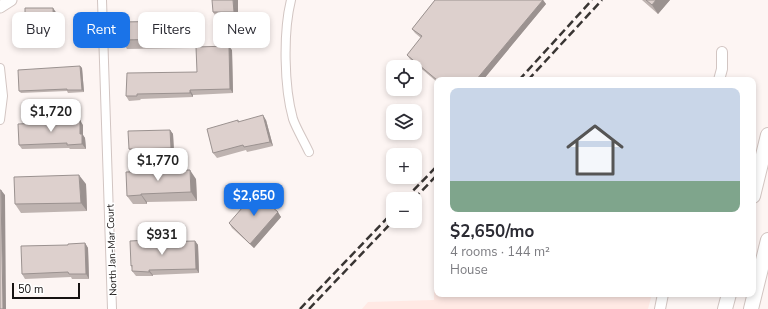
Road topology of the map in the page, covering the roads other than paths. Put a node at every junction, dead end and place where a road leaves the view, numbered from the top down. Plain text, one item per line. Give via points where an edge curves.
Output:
1 (11, 0) edge
2 (102, 0) edge
3 (291, 0) edge
4 (0, 7) edge
5 (722, 52) dead end
6 (0, 68) edge
7 (720, 77) edge
8 (0, 120) edge
9 (768, 135) edge
10 (309, 152) dead end
11 (756, 184) edge
12 (768, 240) edge
13 (756, 289) edge
14 (662, 297) edge
15 (728, 297) edge
16 (754, 297) edge
17 (112, 309) edge
18 (660, 309) edge
19 (725, 309) edge
20 (751, 309) edge

1 - 4 main road
2 - 17 street, North Jan-Mar Court
3 - 10 street via 286,29 288,91 294,120
5 - 7 street
6 - 8 street via 3,96
9 - 11 highway
12 - 13 highway
14 - 18 street
15 - 19 highway
16 - 20 highway

